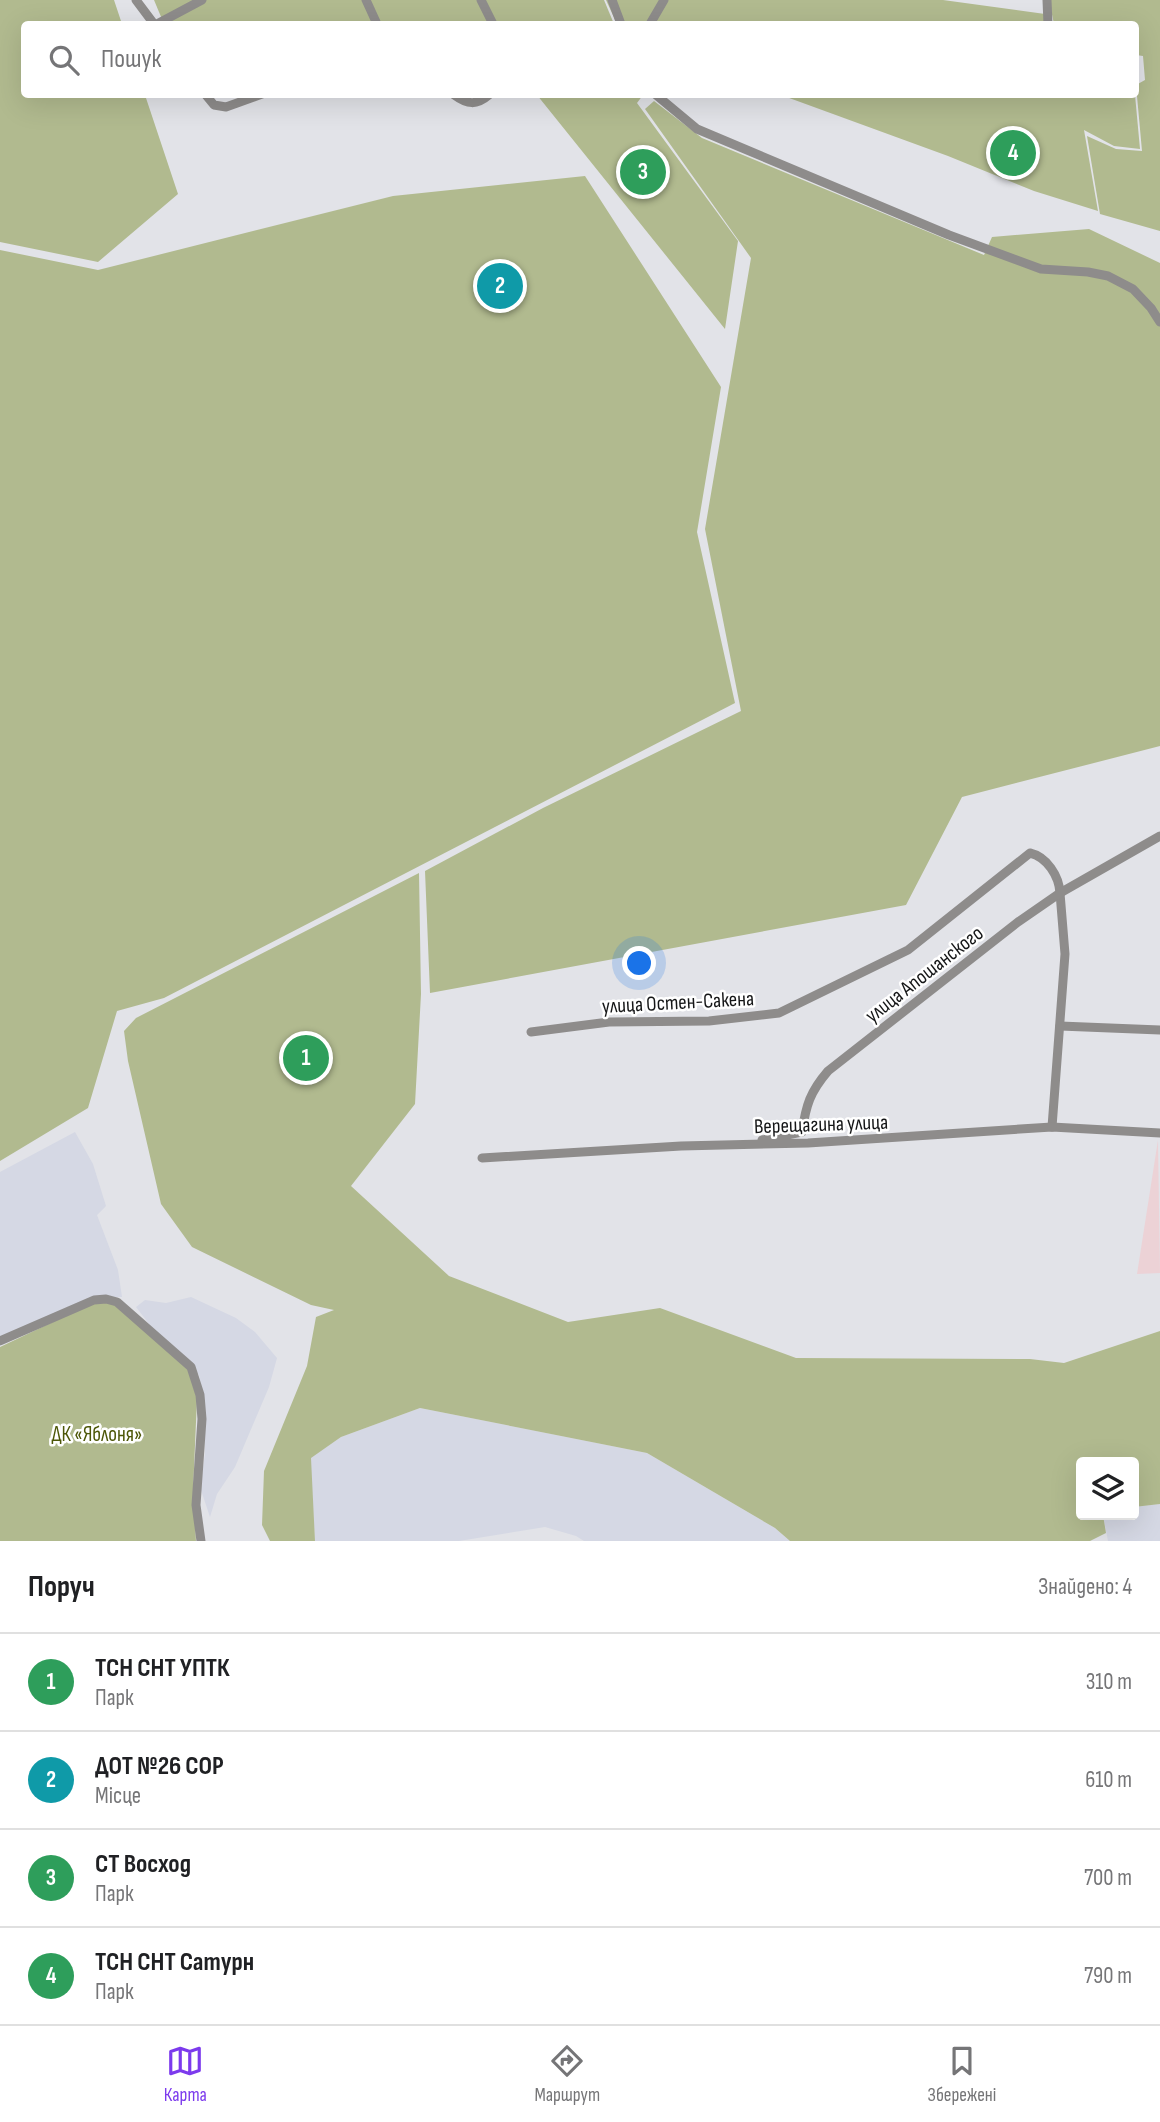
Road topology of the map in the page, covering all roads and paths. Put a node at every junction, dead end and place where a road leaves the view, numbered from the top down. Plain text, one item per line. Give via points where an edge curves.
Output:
1 (136, 0) edge
2 (202, 0) edge
3 (366, 0) edge
4 (481, 0) edge
5 (612, 0) edge
6 (664, 0) edge
7 (1047, 0) edge
8 (154, 21) edge
9 (162, 21) edge
10 (376, 21) edge
11 (492, 21) edge
12 (620, 21) edge
13 (652, 21) edge
14 (1048, 21) edge
15 (208, 98) edge
16 (251, 98) edge
17 (459, 98) edge
18 (485, 98) edge
19 (660, 98) edge
20 (1160, 321) edge
21 (1160, 836) edge
22 (1060, 893) junction
23 (1060, 1026) junction
24 (1160, 1030) edge
25 (531, 1032) dead end
26 (1052, 1127) junction
27 (1160, 1133) edge
28 (736, 1144) junction
29 (482, 1158) dead end
30 (0, 1341) edge
31 (201, 1541) edge

1 - 8 street
2 - 9 street
3 - 10 street
4 - 11 street
5 - 12 street
6 - 13 street
7 - 14 street
15 - 16 street via 214,105 226,107
17 - 18 street via 466,103
19 - 20 street via 697,129 949,235 1041,269 1108,276 1133,289
21 - 22 street, улица Апошанского
22 - 23 street via 1065,954
22 - 25 street, улица Остен-Сакена via 1048,863 1030,853 908,950 779,1013 709,1021 609,1022
22 - 28 street, улица Апошанского via 828,1071 813,1088 802,1132
23 - 24 street
23 - 26 street
26 - 27 street, Верещагина улица
26 - 28 street, Верещагина улица
28 - 29 street, Верещагина улица
30 - 31 street via 94,1300 107,1299 117,1301 191,1367 202,1419 196,1505

